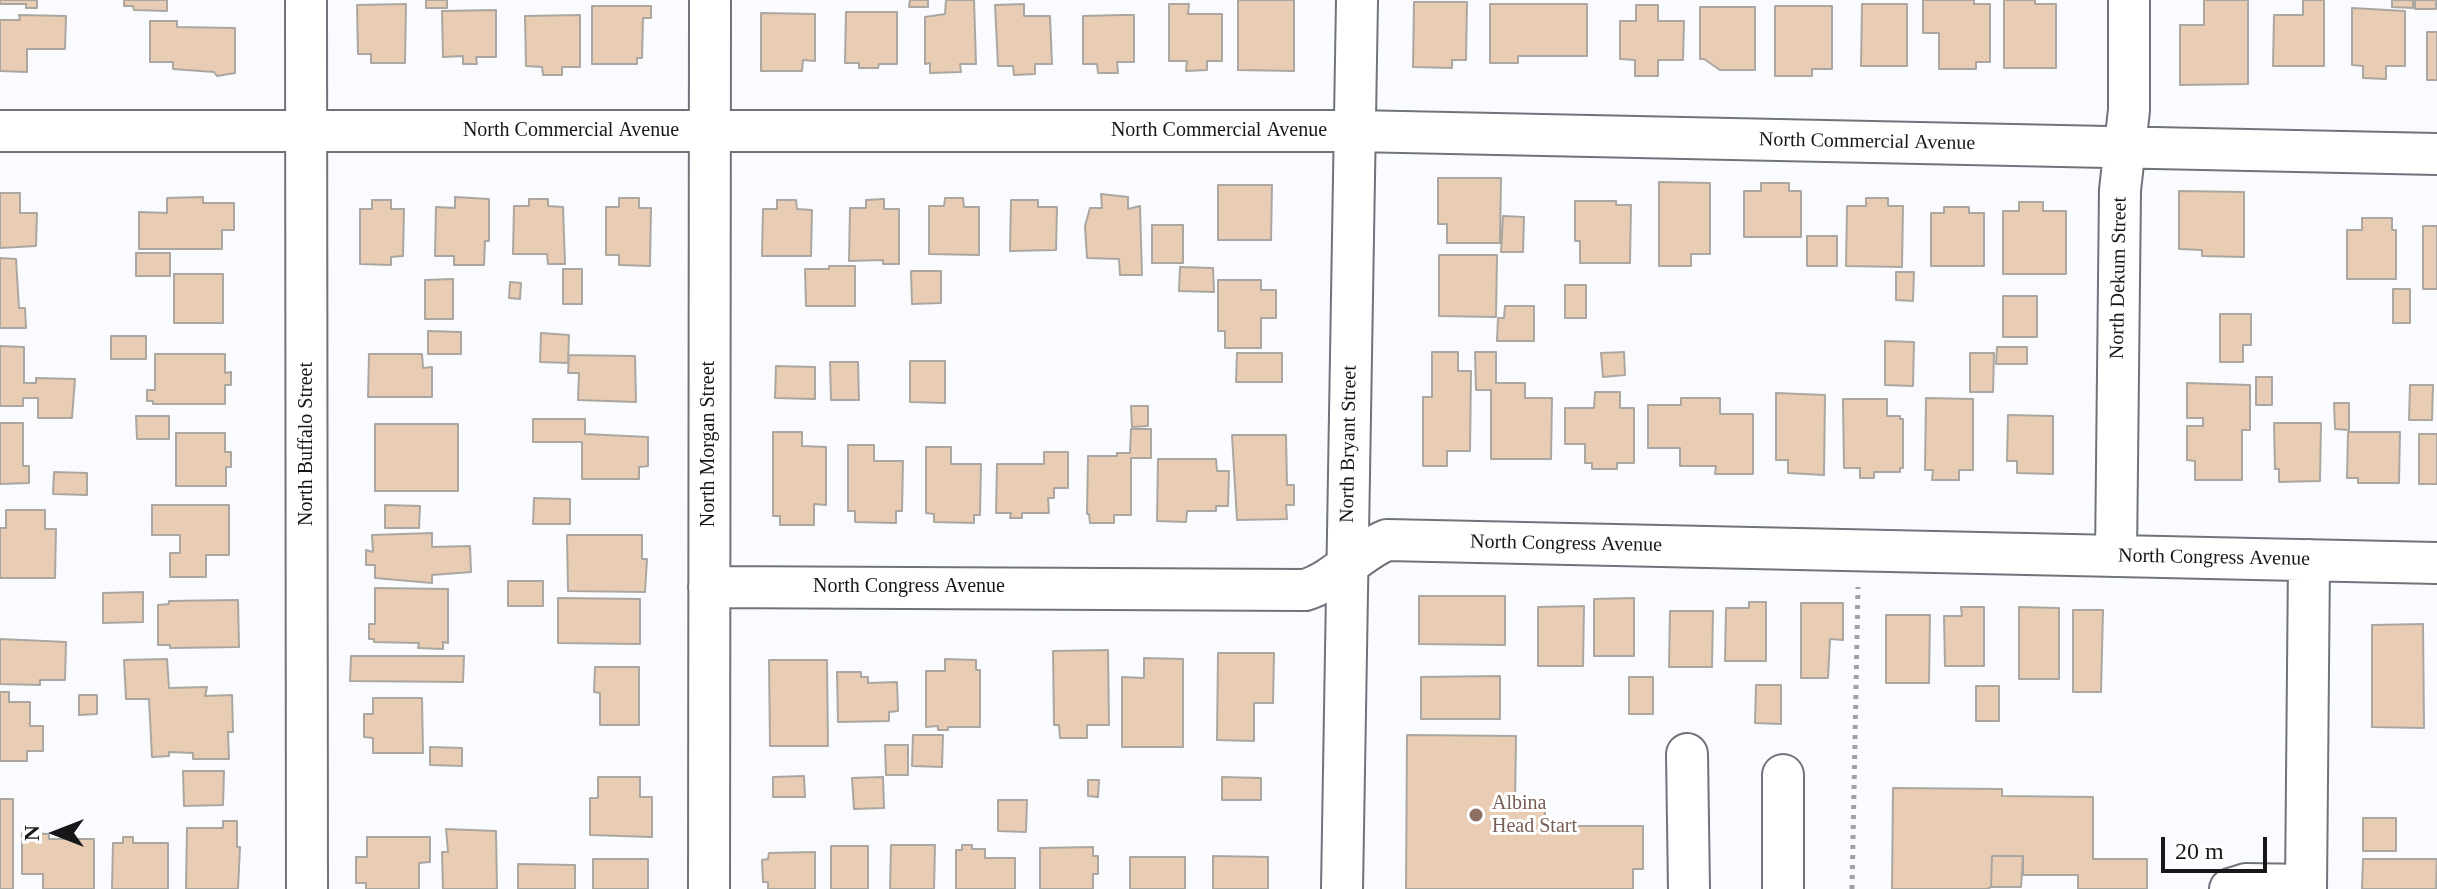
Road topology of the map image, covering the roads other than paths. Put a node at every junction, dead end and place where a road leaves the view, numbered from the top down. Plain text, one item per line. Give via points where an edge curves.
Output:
1 (306, 0) edge
2 (710, 0) edge
3 (1357, 0) edge
4 (2129, 0) edge
5 (0, 131) edge
6 (307, 131) junction
7 (709, 131) junction
8 (1355, 131) junction
9 (2125, 147) junction
10 (2437, 154) edge
11 (2116, 556) junction
12 (2309, 560) junction
13 (2437, 563) edge
14 (1347, 565) junction
15 (709, 587) junction
16 (1687, 754) dead end
17 (1783, 775) dead end
18 (2306, 887) edge
19 (307, 889) edge
20 (709, 889) edge
21 (1342, 889) edge
22 (1689, 889) edge
23 (1783, 889) edge
24 (2230, 889) edge

1 - 6 street, North Buffalo Street
2 - 7 street, North Morgan Street
3 - 8 street, North Bryant Street
4 - 9 street, North Dekum Street
5 - 6 street, North Commercial Avenue
6 - 7 street, North Commercial Avenue
6 - 19 street, North Buffalo Street
7 - 8 street, North Commercial Avenue
7 - 15 street, North Morgan Street
8 - 9 street, North Commercial Avenue
8 - 14 street, North Bryant Street
9 - 10 street, North Commercial Avenue
9 - 11 street, North Dekum Street via 2120,190
11 - 12 street, North Congress Avenue
11 - 14 street, North Congress Avenue via 1387,540
12 - 13 street, North Congress Avenue
12 - 18 street
14 - 15 street, North Congress Avenue via 1305,590
14 - 21 street, North Bryant Street
15 - 20 street, North Morgan Street
16 - 22 street
17 - 23 street
18 - 24 street via 2246,884

